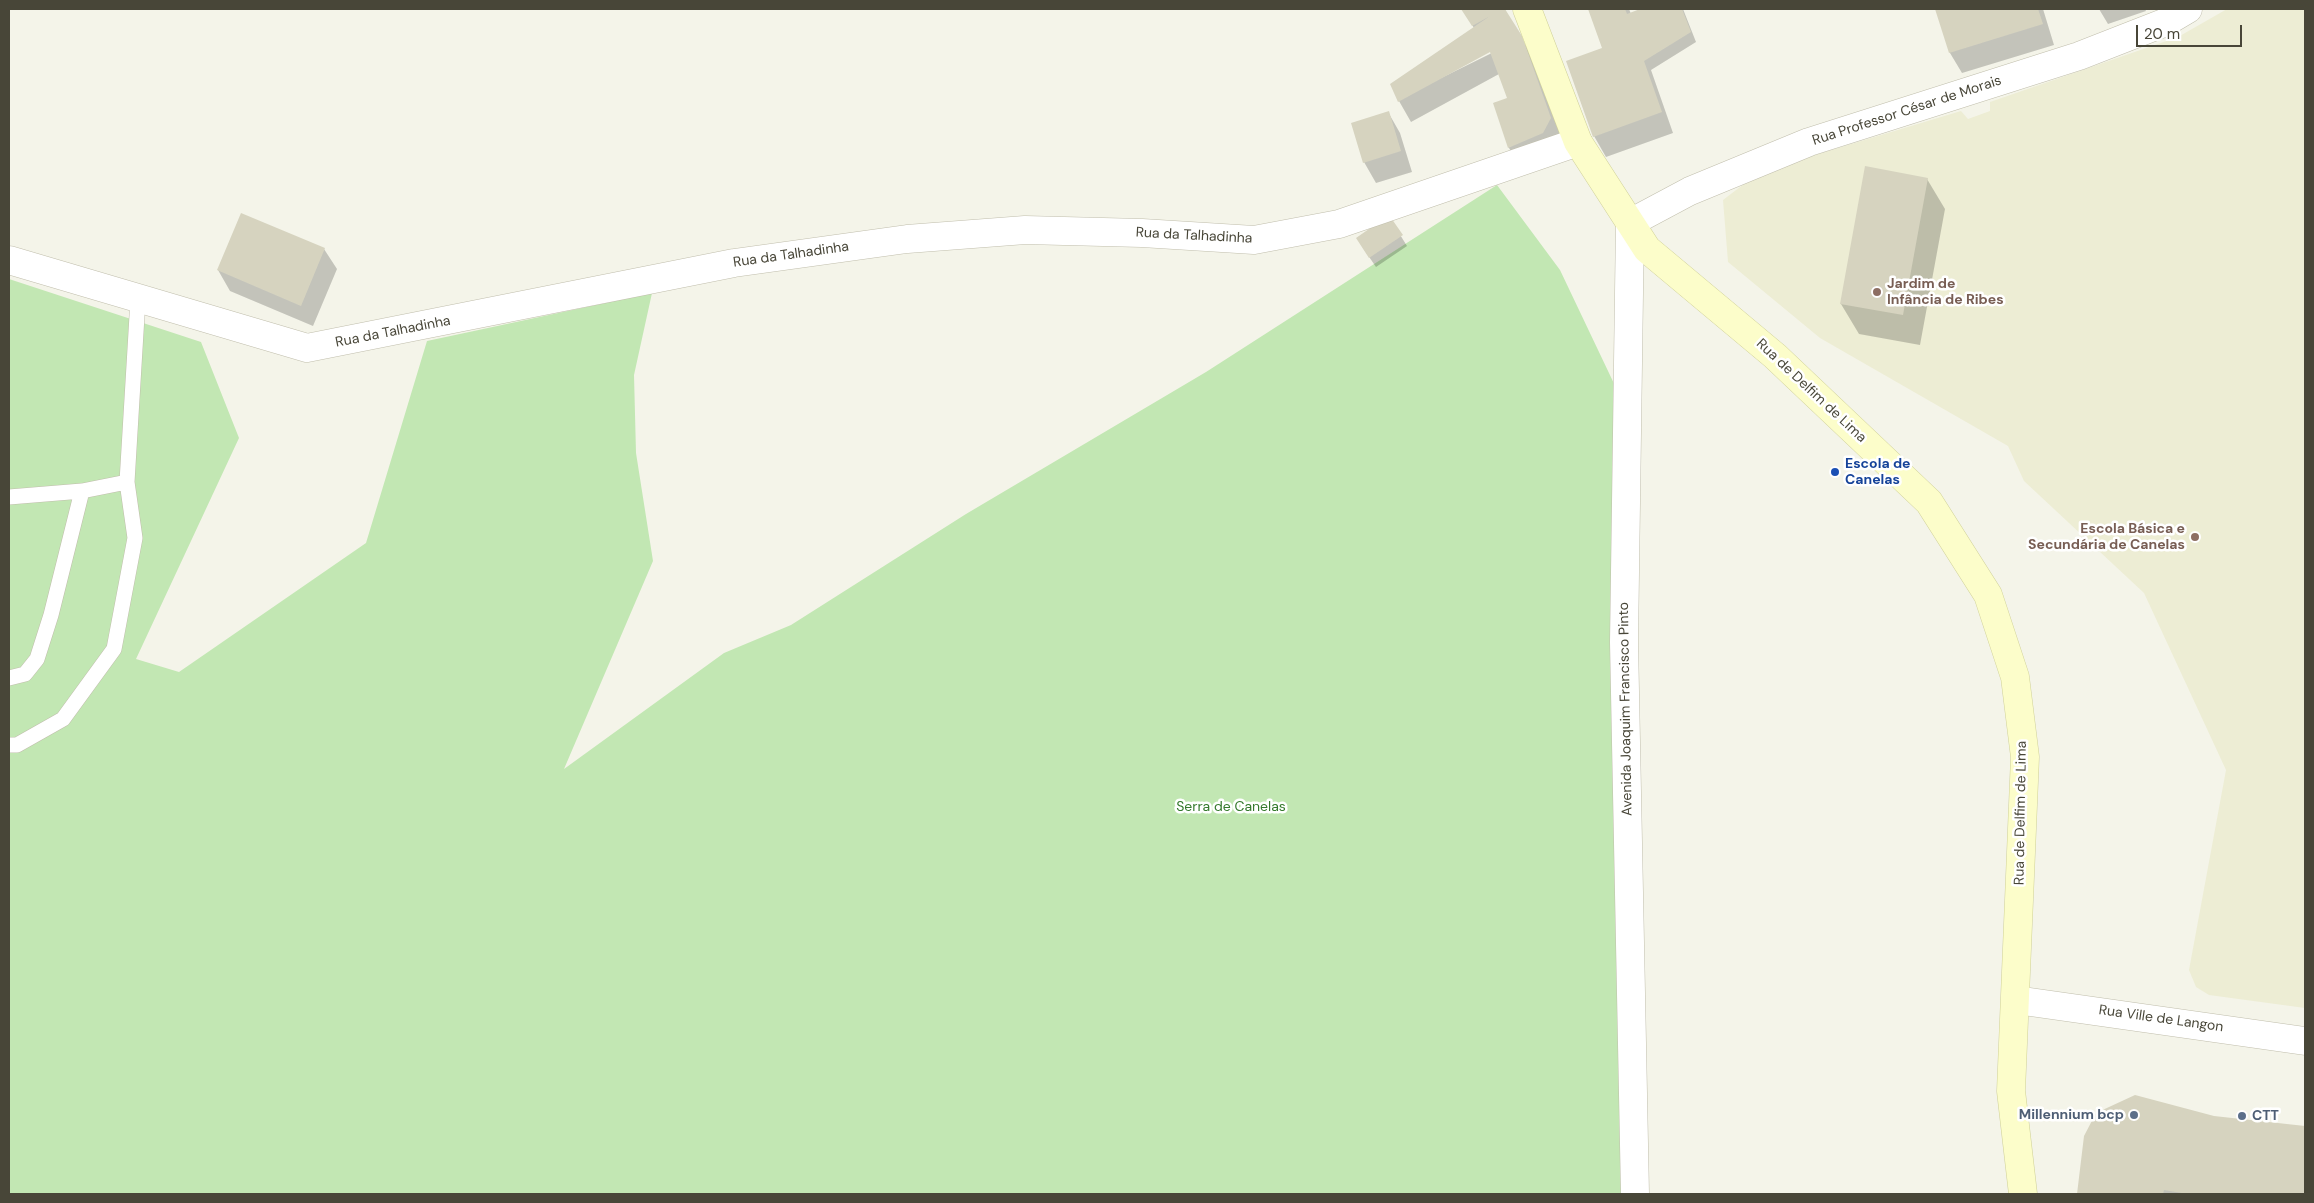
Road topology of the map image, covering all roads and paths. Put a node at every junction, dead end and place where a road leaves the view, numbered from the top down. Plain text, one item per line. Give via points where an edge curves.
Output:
1 (1527, 9) edge
2 (2188, 9) edge
3 (1578, 142) junction
4 (1630, 223) junction
5 (9, 260) edge
6 (138, 299) junction
7 (127, 482) junction
8 (82, 491) junction
9 (9, 497) edge
10 (9, 678) edge
11 (9, 745) edge
12 (2016, 1000) junction
13 (2305, 1040) edge
14 (1635, 1194) edge
15 (2023, 1194) edge

1 - 3 main road, Rua de Delfim de Lima
2 - 4 street, Rua Professor César de Morais via 2166,22 2079,56 1809,142 1690,191
3 - 4 main road, Rua de Delfim de Lima
3 - 6 street, Rua da Talhadinha via 1339,224 1254,240 1025,230 908,239 734,263 307,348
4 - 12 main road, Rua de Delfim de Lima via 1647,249 1776,356 1929,502 1988,594 2015,677 2025,757
4 - 14 street, Avenida Joaquim Francisco Pinto via 1624,642
5 - 6 street, Rua da Talhadinha
6 - 7 lane
7 - 8 lane
7 - 11 lane via 134,538 114,649 63,719 17,745
8 - 9 lane
8 - 10 lane via 37,659 25,674
12 - 13 street, Rua Ville de Langon
12 - 15 main road, Rua de Delfim de Lima via 2011,1091

